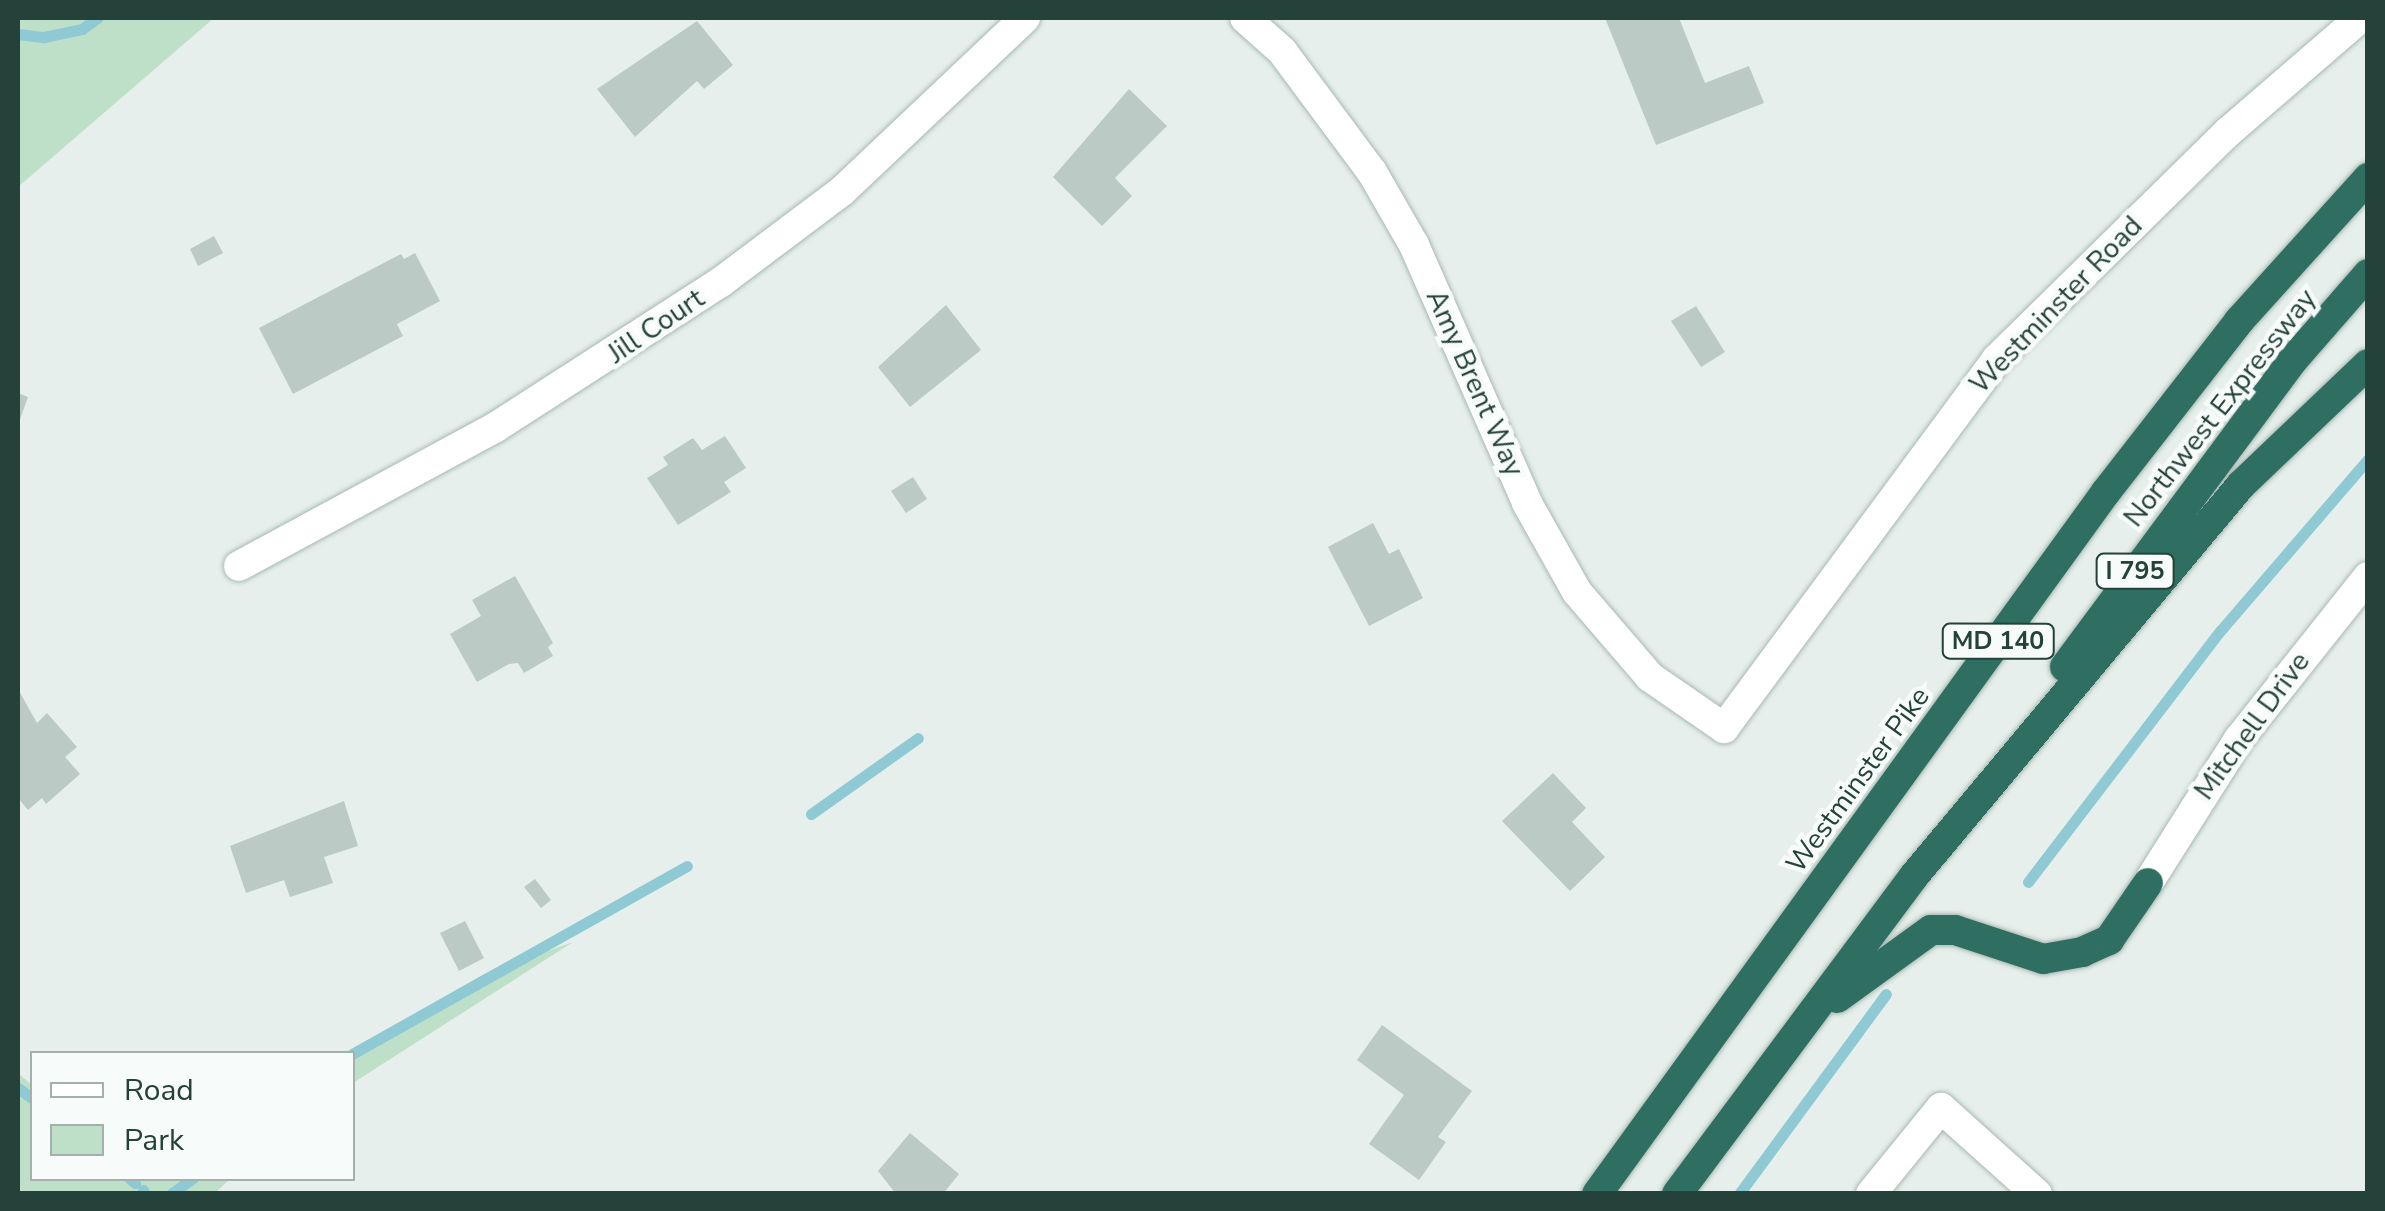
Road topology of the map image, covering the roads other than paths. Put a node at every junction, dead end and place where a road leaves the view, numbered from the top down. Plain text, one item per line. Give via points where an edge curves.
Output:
1 (1024, 18) edge
2 (1245, 18) edge
3 (2360, 18) edge
4 (2368, 178) edge
5 (2368, 274) edge
6 (2368, 364) edge
7 (239, 566) dead end
8 (2368, 577) edge
9 (1724, 728) joint
10 (1914, 876) junction
11 (2148, 882) joint
12 (1799, 1028) junction
13 (1597, 1194) edge
14 (1676, 1194) edge
15 (1871, 1194) edge
16 (2037, 1194) edge

1 - 7 street, Jill Court via 856,179 721,282 496,426
2 - 9 street, Amy Brent Way via 1282,51 1372,172 1414,244 1528,503 1577,592 1650,677
3 - 9 street, Westminster Road via 2228,132 1997,359
4 - 13 highway, Westminster Pike / MD 140 via 2239,322 2106,492
5 - 10 highway, Northwest Expressway / I 795 via 2164,531
6 - 10 highway, MD 140 via 2241,485
8 - 11 street, Mitchell Drive via 2238,739
10 - 12 highway, MD 140
11 - 12 highway via 2109,940 2063,956 2043,959 1955,930 1932,930 1904,944
12 - 14 highway, MD 140
15 - 16 street via 1941,1108

